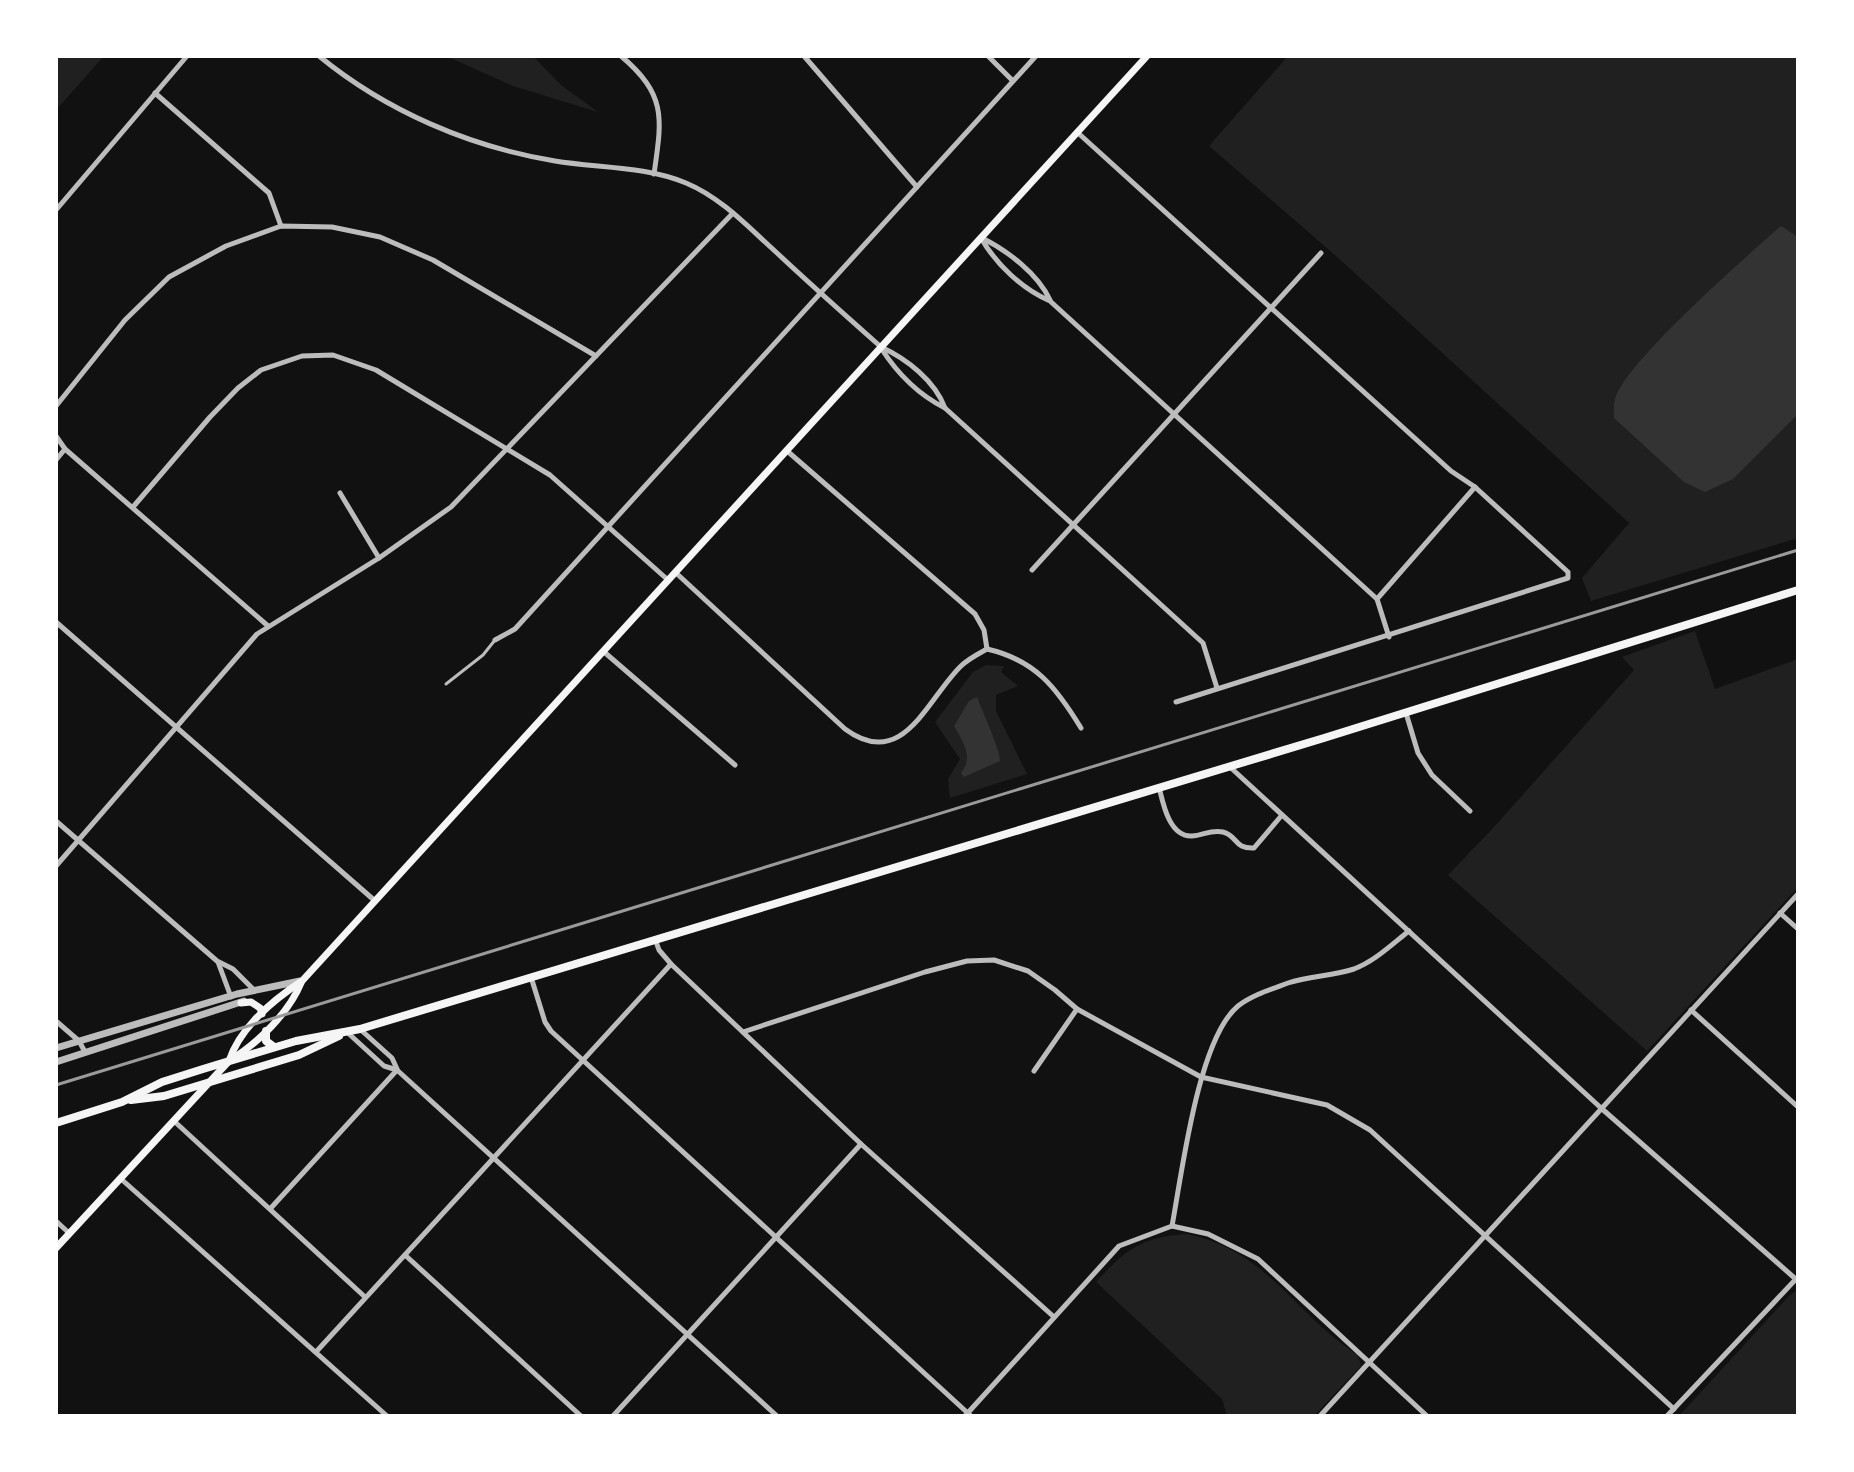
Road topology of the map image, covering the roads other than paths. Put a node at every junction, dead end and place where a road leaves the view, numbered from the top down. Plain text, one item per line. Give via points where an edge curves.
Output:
1 (187, 56) edge
2 (319, 56) edge
3 (621, 56) edge
4 (804, 56) edge
5 (988, 56) edge
6 (1036, 56) edge
7 (1147, 56) edge
8 (1013, 81) junction
9 (155, 93) junction
10 (1077, 132) junction
11 (654, 174) junction
12 (917, 187) junction
13 (56, 210) edge
14 (733, 213) junction
15 (281, 226) junction
16 (981, 238) junction
17 (1321, 253) dead end
18 (820, 293) junction
19 (1050, 301) junction
20 (1271, 308) junction
21 (881, 347) junction
22 (596, 356) junction
23 (56, 406) edge
24 (945, 408) junction
25 (1175, 412) junction
26 (56, 436) edge
27 (65, 449) junction
28 (509, 449) junction
29 (786, 450) junction
30 (56, 460) edge
31 (1475, 487) junction
32 (340, 493) dead end
33 (133, 507) junction
34 (1073, 524) junction
35 (608, 527) junction
36 (379, 558) junction
37 (1032, 570) dead end
38 (675, 572) junction
39 (668, 580) junction
40 (1798, 590) edge
41 (1377, 599) junction
42 (56, 622) edge
43 (268, 626) junction
44 (1389, 637) junction
45 (495, 640) joint
46 (987, 649) junction
47 (603, 651) junction
48 (446, 684) dead end
49 (1217, 688) junction
50 (1176, 702) dead end
51 (1406, 713) junction
52 (176, 727) junction
53 (1081, 728) dead end
54 (735, 765) dead end
55 (1229, 766) junction
56 (1159, 787) junction
57 (1470, 811) dead end
58 (1282, 815) junction
59 (56, 821) edge
60 (79, 841) junction
61 (56, 866) edge
62 (1798, 894) edge
63 (374, 900) junction
64 (1780, 913) junction
65 (1798, 929) edge
66 (1409, 931) junction
67 (655, 938) junction
68 (217, 961) junction
69 (671, 964) junction
70 (531, 976) junction
71 (302, 981) junction
72 (255, 992) junction
73 (231, 997) junction
74 (241, 1003) junction
75 (1077, 1009) junction
76 (1691, 1010) junction
77 (262, 1014) junction
78 (56, 1021) edge
79 (360, 1029) junction
80 (266, 1031) junction
81 (347, 1032) junction
82 (743, 1032) junction
83 (79, 1041) junction
84 (274, 1047) junction
85 (56, 1048) edge
86 (86, 1053) junction
87 (229, 1061) junction
88 (582, 1061) junction
89 (56, 1062) edge
90 (397, 1070) junction
91 (1034, 1071) dead end
92 (1201, 1077) junction
93 (210, 1082) junction
94 (122, 1102) junction
95 (1798, 1107) edge
96 (1601, 1108) junction
97 (174, 1121) junction
98 (56, 1123) edge
99 (861, 1144) junction
100 (494, 1158) junction
101 (120, 1178) junction
102 (270, 1209) junction
103 (56, 1221) edge
104 (1172, 1226) junction
105 (70, 1234) junction
106 (1484, 1235) junction
107 (775, 1239) junction
108 (56, 1248) edge
109 (405, 1255) junction
110 (1797, 1280) edge
111 (365, 1297) junction
112 (1054, 1317) junction
113 (688, 1334) junction
114 (316, 1352) junction
115 (1369, 1363) junction
116 (1674, 1409) junction
117 (968, 1415) edge
118 (387, 1416) edge
119 (581, 1416) edge
120 (613, 1416) edge
121 (777, 1416) edge
122 (1320, 1416) edge
123 (1427, 1416) edge
124 (1667, 1416) edge

1 - 9 street
2 - 11 street via 378,97 490,148
3 - 11 street via 642,73 658,103
4 - 12 street
5 - 8 street
6 - 8 street
7 - 10 main road
8 - 12 street
9 - 13 street
9 - 15 street via 269,193
10 - 16 main road
10 - 20 street
11 - 14 street via 689,184
12 - 18 street
14 - 18 street
14 - 22 street
15 - 22 street via 332,227 380,237 433,260
15 - 23 street via 226,246 169,277 125,320
16 - 19 street via 991,255 1033,294
16 - 19 street via 1043,286
16 - 21 main road
17 - 20 street
18 - 21 street
18 - 35 street
19 - 25 street
20 - 25 street
20 - 31 street
21 - 24 street via 926,399
21 - 24 street via 899,355 939,392
21 - 29 main road
22 - 28 street
24 - 34 street
25 - 34 street
25 - 41 street
26 - 27 street
27 - 30 street
27 - 33 street
28 - 33 street via 376,370 333,355 302,356 261,370 238,388
28 - 35 street via 550,475
28 - 36 street via 451,507
29 - 38 main road
29 - 46 street via 975,614
31 - 41 street
31 - 44 street via 1565,569 1568,578
32 - 36 street
33 - 43 street
34 - 37 street
34 - 49 street via 1203,643
35 - 39 street
35 - 45 street via 515,629
36 - 43 street
38 - 39 main road
38 - 46 street via 862,741 885,742 915,724 959,667
39 - 47 main road
40 - 51 main road
41 - 44 street
42 - 52 street
43 - 52 street
44 - 49 street
45 - 48 lane
46 - 53 street via 1009,654 1047,679
47 - 54 street
47 - 63 main road
49 - 50 street
51 - 55 main road
51 - 57 street via 1418,753 1432,775
52 - 60 street
52 - 63 street
55 - 56 main road
55 - 58 street
56 - 58 street via 1168,818 1190,837 1223,832 1239,846 1254,848
56 - 67 main road
58 - 66 street
59 - 60 street
60 - 61 street
60 - 68 street
62 - 64 street
63 - 71 main road
64 - 65 street
64 - 76 street
66 - 92 street via 1374,960 1297,980 1238,1006 1222,1025
66 - 96 street
67 - 69 street
67 - 70 main road
68 - 72 street
68 - 73 street
69 - 82 street
69 - 88 street
70 - 79 main road
70 - 88 street via 548,1027
71 - 72 street
71 - 77 main road
71 - 80 main road via 295,998
72 - 73 street
72 - 74 street
73 - 83 street
74 - 77 main road via 251,1002
74 - 86 street
75 - 82 street via 1028,971 994,960 967,961
75 - 91 street
75 - 92 street
76 - 95 street
76 - 96 street
77 - 87 main road via 234,1044
78 - 83 street
79 - 81 main road
79 - 90 street via 392,1058
80 - 84 main road via 266,1041
80 - 87 main road
81 - 84 main road
81 - 90 street via 384,1066
81 - 93 main road via 299,1055
82 - 99 street
83 - 85 street
83 - 86 street
84 - 87 main road
86 - 89 street
87 - 93 main road
87 - 94 main road via 162,1082
88 - 100 street
88 - 107 street
90 - 100 street
90 - 102 street
92 - 104 street
92 - 106 street via 1327,1105 1370,1130
93 - 94 main road
93 - 97 main road
94 - 98 main road
96 - 106 street
96 - 110 street
97 - 101 main road
97 - 102 street
99 - 107 street
99 - 112 street
100 - 109 street
100 - 113 street
101 - 105 main road
101 - 114 street
102 - 111 street
103 - 105 street
104 - 112 street via 1119,1246
104 - 115 street via 1208,1234 1258,1259
105 - 108 main road
106 - 115 street
106 - 116 street
107 - 113 street
107 - 117 street
109 - 111 street
109 - 119 street
110 - 116 street
111 - 114 street
112 - 117 street
113 - 120 street
113 - 121 street
114 - 118 street
115 - 122 street
115 - 123 street
116 - 124 street

